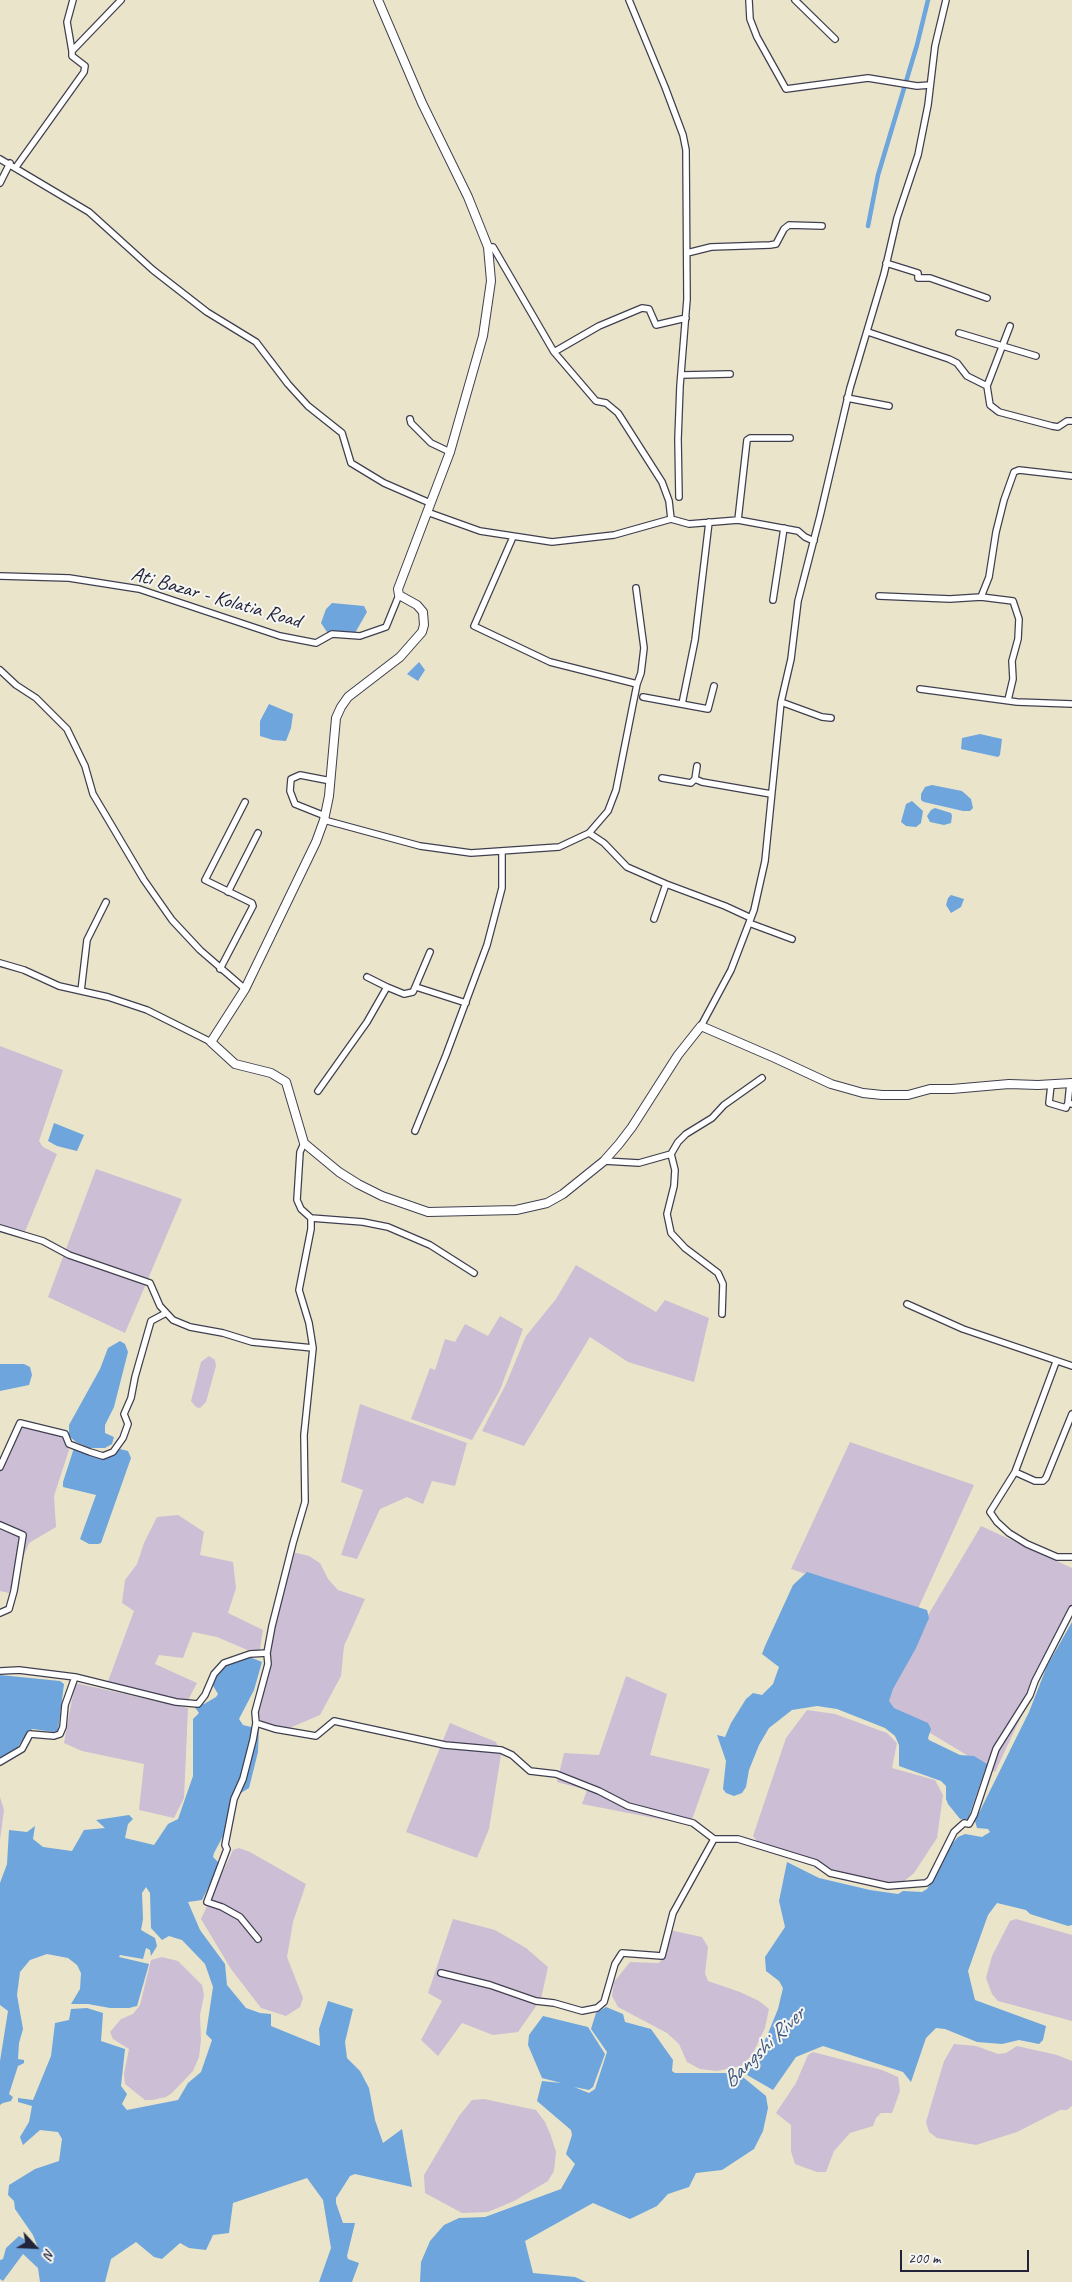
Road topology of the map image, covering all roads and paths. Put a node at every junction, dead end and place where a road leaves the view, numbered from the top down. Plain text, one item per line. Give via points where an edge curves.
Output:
1 (74, 0) edge
2 (121, 0) edge
3 (378, 0) edge
4 (630, 0) edge
5 (749, 0) edge
6 (795, 0) edge
7 (946, 0) edge
8 (835, 40) dead end
9 (72, 51) junction
10 (930, 85) junction
11 (0, 159) edge
12 (10, 163) junction
13 (16, 167) junction
14 (0, 183) edge
15 (822, 226) dead end
16 (488, 247) junction
17 (687, 253) junction
18 (886, 263) junction
19 (987, 298) dead end
20 (686, 318) junction
21 (1010, 326) dead end
22 (868, 332) junction
23 (959, 333) dead end
24 (1003, 346) junction
25 (554, 352) junction
26 (1036, 356) dead end
27 (730, 374) dead end
28 (682, 375) junction
29 (987, 386) junction
30 (847, 398) junction
31 (889, 406) dead end
32 (410, 419) dead end
33 (1072, 421) edge
34 (790, 438) dead end
35 (450, 452) junction
36 (1072, 476) edge
37 (679, 496) dead end
38 (430, 503) junction
39 (427, 512) junction
40 (671, 519) junction
41 (738, 520) junction
42 (709, 522) junction
43 (784, 528) junction
44 (513, 537) junction
45 (814, 541) junction
46 (0, 576) edge
47 (636, 588) dead end
48 (399, 595) junction
49 (880, 596) dead end
50 (981, 597) junction
51 (772, 600) dead end
52 (0, 670) edge
53 (637, 684) junction
54 (714, 686) dead end
55 (920, 689) dead end
56 (643, 697) dead end
57 (1008, 700) junction
58 (781, 702) junction
59 (682, 704) junction
60 (1072, 704) edge
61 (831, 718) dead end
62 (697, 766) dead end
63 (662, 778) dead end
64 (695, 779) junction
65 (331, 781) junction
66 (772, 794) junction
67 (245, 802) dead end
68 (324, 818) junction
69 (258, 833) dead end
70 (589, 833) junction
71 (502, 851) junction
72 (666, 884) junction
73 (228, 892) junction
74 (106, 902) dead end
75 (654, 919) dead end
76 (750, 921) junction
77 (792, 938) dead end
78 (430, 952) dead end
79 (0, 963) edge
80 (220, 969) junction
81 (367, 977) dead end
82 (387, 987) junction
83 (416, 987) junction
84 (80, 991) junction
85 (244, 991) junction
86 (466, 1004) junction
87 (701, 1026) junction
88 (211, 1042) junction
89 (762, 1078) dead end
90 (1071, 1083) edge
91 (1051, 1085) junction
92 (318, 1091) dead end
93 (1070, 1103) edge
94 (414, 1131) dead end
95 (304, 1143) junction
96 (671, 1154) junction
97 (604, 1160) junction
98 (311, 1218) junction
99 (0, 1228) edge
100 (474, 1273) dead end
101 (907, 1304) dead end
102 (166, 1312) junction
103 (722, 1314) dead end
104 (313, 1348) junction
105 (1056, 1362) junction
106 (1072, 1366) edge
107 (1072, 1414) edge
108 (0, 1467) edge
109 (1015, 1472) junction
110 (0, 1525) edge
111 (1072, 1557) edge
112 (1072, 1609) edge
113 (0, 1613) edge
114 (267, 1653) junction
115 (0, 1671) edge
116 (75, 1678) junction
117 (256, 1722) junction
118 (0, 1762) edge
119 (714, 1840) junction
120 (258, 1939) dead end
121 (441, 1973) dead end

1 - 9 street via 67,22
2 - 9 street
3 - 16 main road
4 - 17 street via 683,135
5 - 10 street via 750,19 757,37 786,89 868,78
6 - 8 street
7 - 10 street
9 - 13 street via 72,56 84,66 84,72
10 - 18 street via 918,155
11 - 12 street
12 - 13 street
12 - 14 street
13 - 38 street via 89,212 153,270 207,312 256,342 308,406 342,434 351,463 384,483
15 - 17 street via 789,225 776,244 711,248
16 - 25 street via 493,247
16 - 35 main road via 491,281 483,336
17 - 20 street
18 - 19 street via 918,273 918,278 930,278
18 - 22 street
20 - 25 street via 656,325 649,309 642,308 599,326
20 - 28 street
21 - 24 street
22 - 29 street via 949,359 970,378
22 - 30 street
23 - 24 street
24 - 26 street
24 - 29 street
25 - 40 street via 596,400 618,412 662,482
27 - 28 street
28 - 37 street
29 - 33 street via 990,405 999,412 1058,427
30 - 31 street
30 - 45 street
32 - 35 street via 431,443
34 - 41 street via 747,440
35 - 38 main road
36 - 50 street via 1014,472 996,532 989,577
38 - 39 main road
39 - 44 street via 480,531
39 - 48 main road via 398,589
40 - 42 street via 689,524
40 - 44 street via 614,534 552,542
41 - 42 street
41 - 43 street
42 - 59 street via 695,640
43 - 45 street via 798,531
43 - 51 street
44 - 53 street via 475,627 550,662
45 - 58 street via 798,601 791,659
46 - 48 street, Ati Bazar - Kolatia Road via 69,578 139,589 280,636 316,643 332,634 360,636 386,626
47 - 53 street via 644,648
48 - 65 main road via 423,612 424,625 400,657 348,697 341,707 336,718
49 - 50 street
50 - 57 street via 1013,601 1018,614 1018,639
52 - 80 street via 36,698 67,729 85,766 93,794 144,880 172,920
53 - 70 street via 616,790 608,811
54 - 59 street via 708,709
55 - 57 street
56 - 59 street
57 - 60 street
58 - 61 street
58 - 66 street
62 - 64 street
63 - 64 street via 691,783
64 - 66 street
65 - 68 main road
65 - 68 street via 300,775 291,780 290,791 295,804
66 - 76 street via 765,861
67 - 73 street via 205,880
68 - 71 street via 420,846 471,853
68 - 85 main road via 306,864
69 - 73 street
70 - 71 street via 559,847
70 - 72 street via 604,842 627,867
71 - 86 street via 502,888 488,945
72 - 75 street
72 - 76 street via 725,906
73 - 80 street via 253,906
74 - 84 street via 87,940
76 - 77 street
76 - 87 street via 731,970
78 - 83 street
79 - 84 street
80 - 85 street
81 - 82 street
82 - 83 street via 410,994
82 - 92 street via 367,1022
83 - 86 street
84 - 88 street via 147,1010
85 - 88 main road
86 - 94 street
87 - 91 main road via 831,1084 862,1093 908,1095 930,1089
87 - 97 main road via 678,1055 632,1127
88 - 95 main road via 235,1064 271,1074 286,1082
89 - 96 street via 724,1105 712,1118 686,1134
90 - 91 main road
90 - 93 street
91 - 93 street via 1049,1103 1066,1108
95 - 97 main road via 358,1184 428,1212 516,1210 548,1203
95 - 98 street via 300,1152 297,1200 301,1210
96 - 97 street via 639,1164
96 - 103 street via 675,1170 667,1214 671,1232 685,1248 718,1273 723,1284
98 - 100 street via 388,1227 430,1245
98 - 104 street via 309,1244 298,1290 310,1324
99 - 102 street via 43,1241 69,1255 150,1283
101 - 105 street via 963,1329
102 - 104 street via 173,1320 190,1326 252,1342
102 - 108 street via 151,1321 124,1414 128,1424 113,1452 103,1456 90,1452 69,1444 65,1434 20,1423
104 - 114 street via 304,1435 305,1502 292,1543
105 - 106 street
105 - 109 street
107 - 109 street via 1046,1478 1034,1481
109 - 111 street via 990,1512 1009,1533 1046,1553
110 - 113 street via 23,1535 9,1609
112 - 119 street via 1030,1695 996,1750 974,1815 969,1824 964,1823 954,1832 926,1883 888,1886 830,1872 816,1863 738,1839
114 - 116 street via 250,1654 224,1663 214,1674 198,1704 176,1702
114 - 117 street via 268,1664 255,1712
115 - 116 street via 19,1670
116 - 118 street via 65,1705 60,1734 30,1734 22,1748
117 - 119 street via 316,1736 334,1721 445,1745 501,1750 512,1755 530,1772 556,1774 628,1806 693,1822
117 - 120 street via 243,1779 234,1799 225,1845 227,1849 207,1902 240,1917
119 - 121 street via 672,1913 662,1956 622,1954 615,1964 604,2002 597,2008 582,2012

